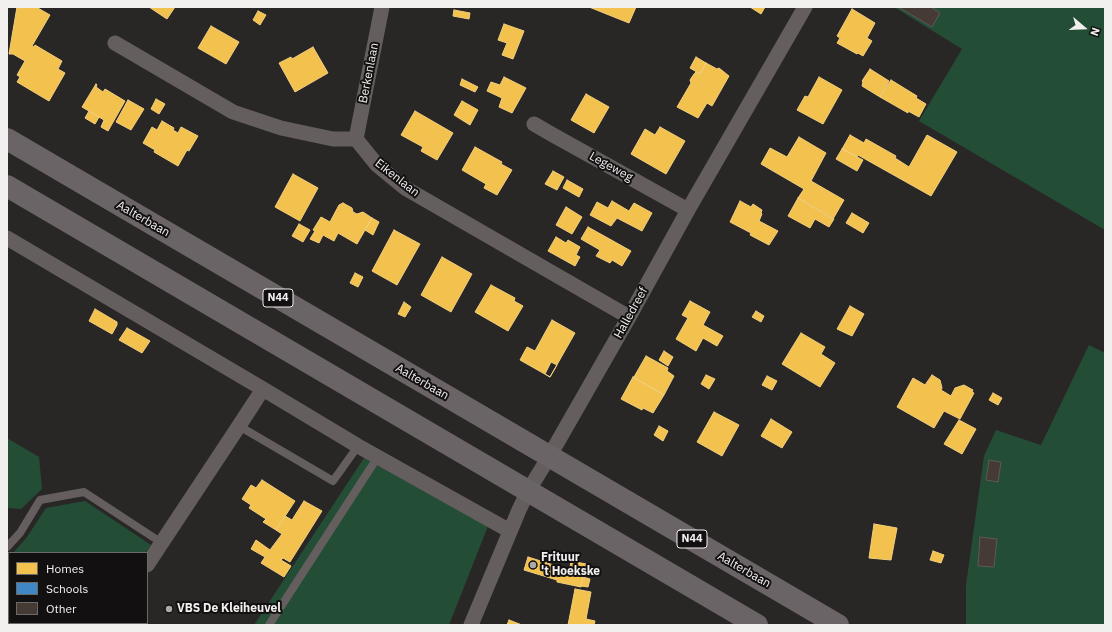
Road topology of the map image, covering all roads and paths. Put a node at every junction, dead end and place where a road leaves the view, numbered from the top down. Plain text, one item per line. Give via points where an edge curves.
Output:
1 (382, 7) edge
2 (805, 7) edge
3 (115, 43) dead end
4 (534, 124) dead end
5 (7, 139) edge
6 (356, 139) junction
7 (7, 186) edge
8 (688, 210) junction
9 (7, 238) edge
10 (629, 317) junction
11 (263, 389) junction
12 (239, 426) junction
13 (358, 446) junction
14 (549, 456) junction
15 (377, 458) junction
16 (528, 491) junction
17 (510, 531) junction
18 (162, 543) junction
19 (7, 547) edge
20 (148, 564) edge
21 (269, 625) edge
22 (471, 625) edge
23 (757, 625) edge
24 (838, 625) edge

1 - 6 street, Berkenlaan
2 - 8 street, Halledreef
3 - 6 street via 233,112 281,128 333,139
4 - 8 street, Legeweg
5 - 14 highway, Aalterbaan / N44
6 - 10 street, Eikenlaan via 377,165 405,188
7 - 16 highway
8 - 10 street, Halledreef
9 - 11 street
10 - 14 street, Halledreef
11 - 12 street
11 - 13 street
12 - 13 lane via 333,481
12 - 18 street
13 - 15 street
14 - 16 street, Halledreef
14 - 24 highway, Aalterbaan / N44
15 - 17 street
15 - 21 lane
16 - 17 street, Halledreef
16 - 23 highway
17 - 22 street, Halledreef
18 - 19 lane via 84,492 40,500 20,532
18 - 20 street

